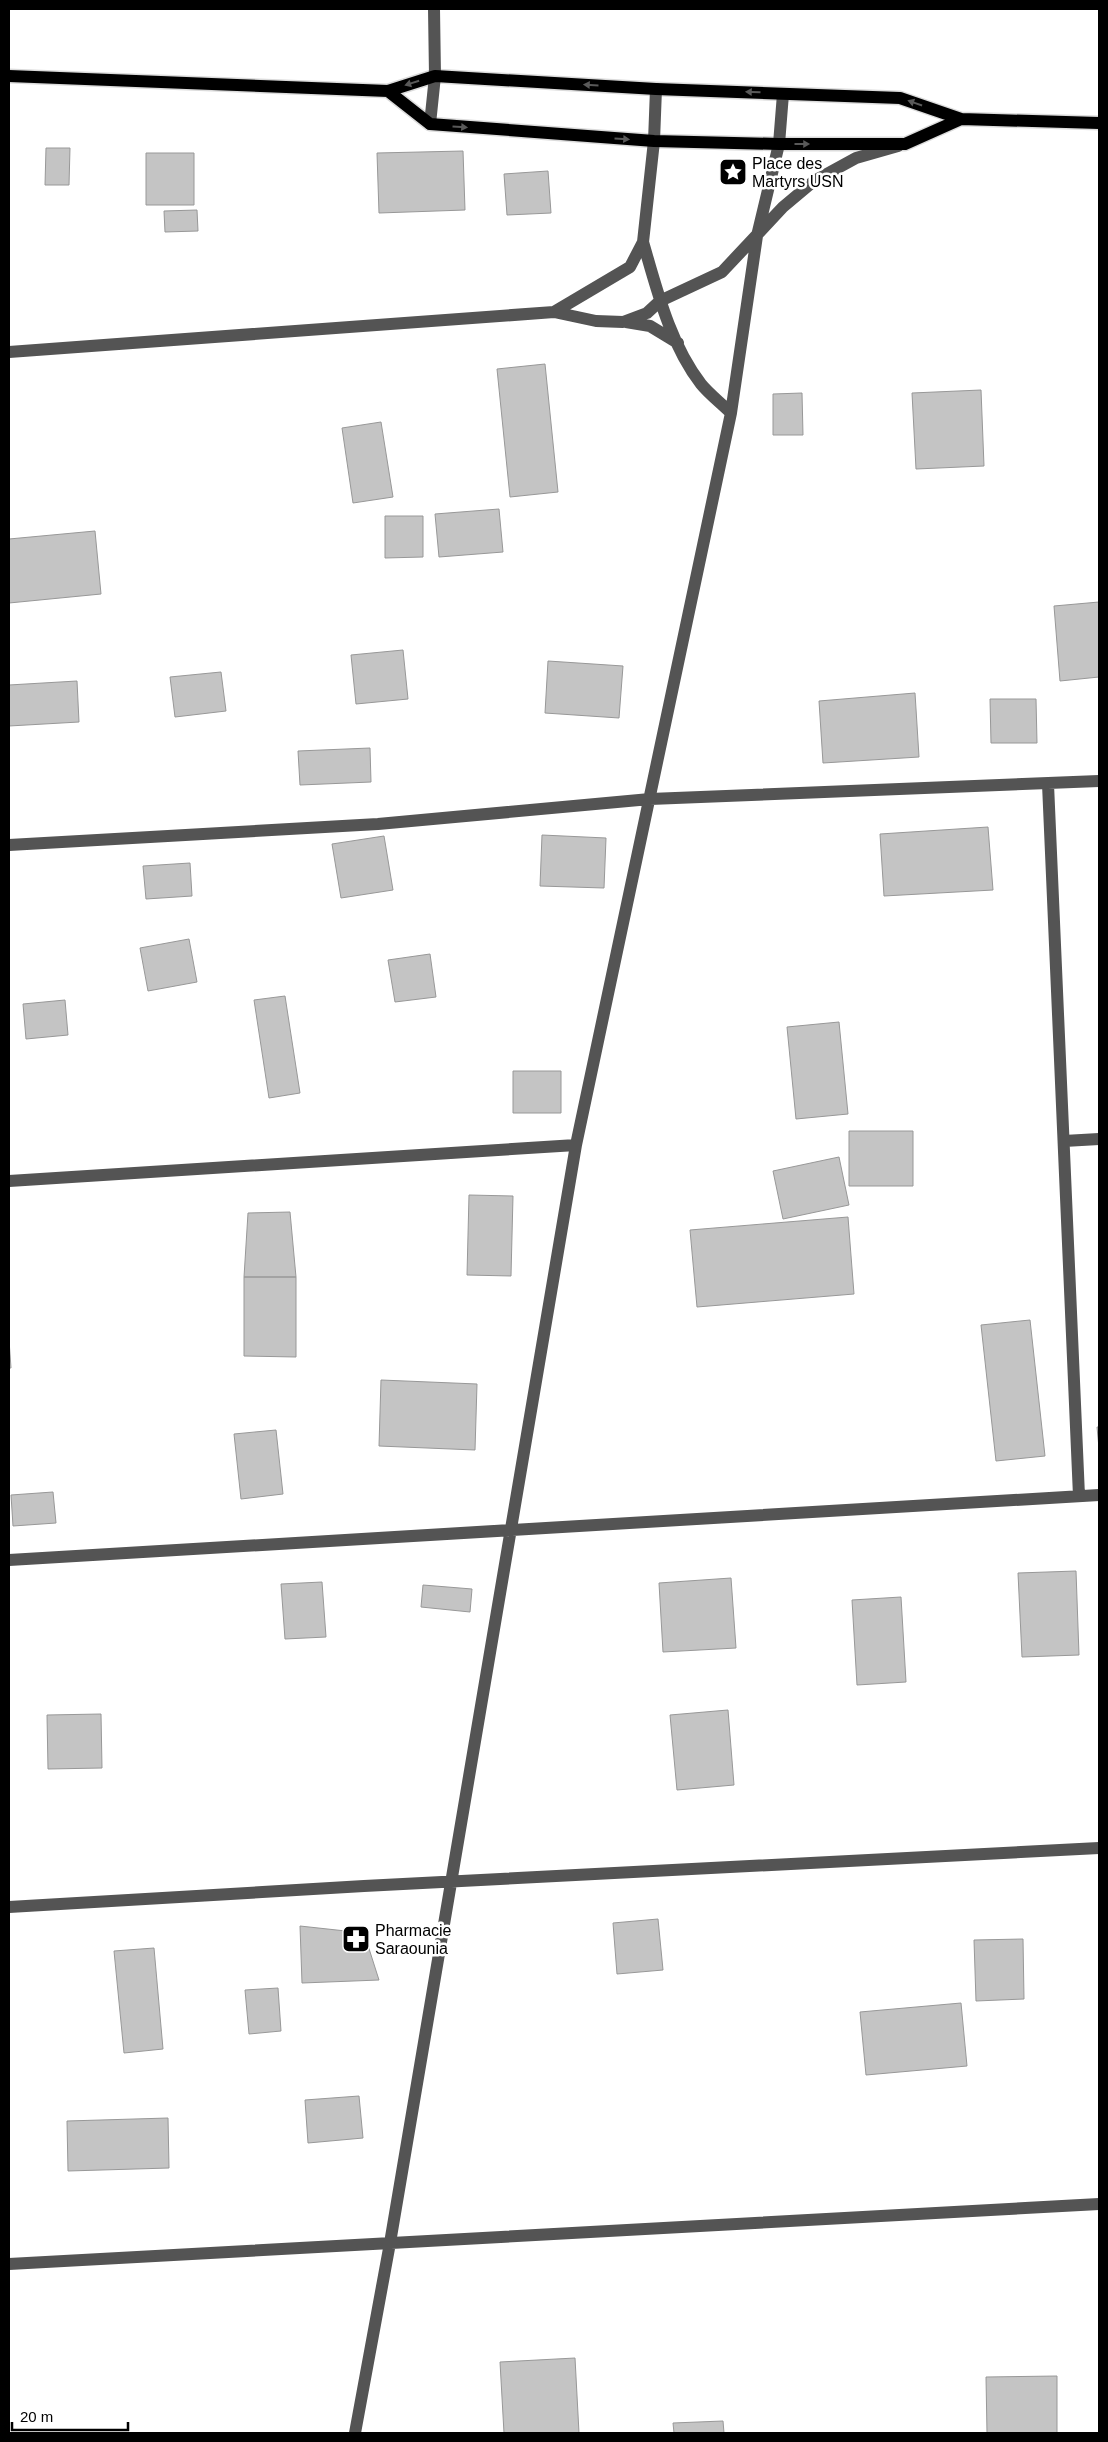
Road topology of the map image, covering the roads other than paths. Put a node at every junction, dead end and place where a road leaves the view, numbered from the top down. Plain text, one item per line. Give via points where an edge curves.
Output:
1 (434, 9) edge
2 (9, 76) edge
3 (435, 76) junction
4 (656, 88) junction
5 (388, 91) junction
6 (783, 94) junction
7 (961, 119) junction
8 (1099, 123) edge
9 (430, 124) junction
10 (654, 141) junction
11 (779, 144) junction
12 (905, 144) junction
13 (757, 236) junction
14 (643, 242) junction
15 (660, 301) junction
16 (554, 312) junction
17 (623, 322) junction
18 (678, 344) junction
19 (9, 352) edge
20 (731, 413) junction
21 (1099, 781) edge
22 (1048, 784) junction
23 (650, 799) junction
24 (9, 845) edge
25 (1099, 1139) edge
26 (1064, 1141) junction
27 (576, 1145) junction
28 (9, 1181) edge
29 (1099, 1495) edge
30 (1079, 1496) junction
31 (511, 1530) junction
32 (9, 1560) edge
33 (1099, 1848) edge
34 (450, 1883) junction
35 (9, 1907) edge
36 (1099, 2204) edge
37 (390, 2243) junction
38 (9, 2264) edge
39 (355, 2433) edge

1 - 3 street
2 - 5 main road
4 -> 3 main road
3 -> 5 main road
3 - 9 street
6 -> 4 main road
4 - 10 street
5 - 9 main road
7 -> 6 main road via 900,98
6 - 11 street
7 - 8 main road
7 - 12 main road
9 -> 10 main road
10 - 11 main road
10 - 14 street
11 -> 12 main road
11 - 13 street
12 - 13 street via 856,158 814,181 783,207
13 - 15 street via 722,272
13 - 20 street
14 - 15 street
14 - 16 street via 630,267
15 - 17 street via 647,314
15 - 18 street
16 - 17 street
16 - 19 street
17 - 18 street via 650,326
18 - 20 street via 701,384
20 - 23 street
21 - 22 street
22 - 23 street
22 - 26 street
23 - 24 street via 378,824
23 - 27 street
25 - 26 street
26 - 30 street
27 - 28 street
27 - 31 street
29 - 30 street
30 - 31 street
31 - 32 street
31 - 34 street
33 - 34 street
34 - 35 street
34 - 37 street
36 - 37 street
37 - 38 street
37 - 39 street

